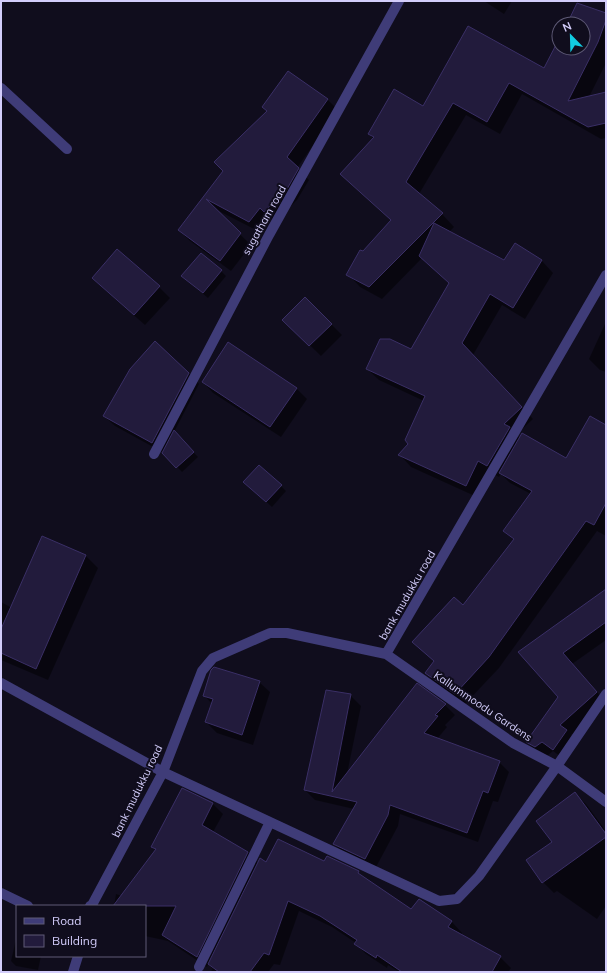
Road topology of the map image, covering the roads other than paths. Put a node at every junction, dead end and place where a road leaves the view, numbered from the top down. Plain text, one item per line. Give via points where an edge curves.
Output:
1 (399, 1) edge
2 (1, 88) edge
3 (67, 149) dead end
4 (606, 275) edge
5 (154, 454) dead end
6 (386, 654) junction
7 (1, 683) edge
8 (606, 694) edge
9 (557, 766) junction
10 (162, 772) junction
11 (606, 802) edge
12 (270, 822) junction
13 (1, 893) edge
14 (26, 905) edge
15 (92, 905) edge
16 (78, 957) edge
17 (199, 967) dead end
18 (73, 972) edge

1 - 5 street, sugatham road via 269,235
2 - 3 street
4 - 6 street, bank mudukku road
6 - 9 street, Kallummoodu Gardens via 513,743
6 - 10 street, bank mudukku road via 287,633 270,633 212,658 202,671
7 - 10 street
8 - 9 street
9 - 11 street, Kallummoodu Gardens
9 - 12 street via 479,876 457,898 439,901
10 - 12 street
10 - 15 street, bank mudukku road
12 - 17 street
13 - 14 street
16 - 18 street

